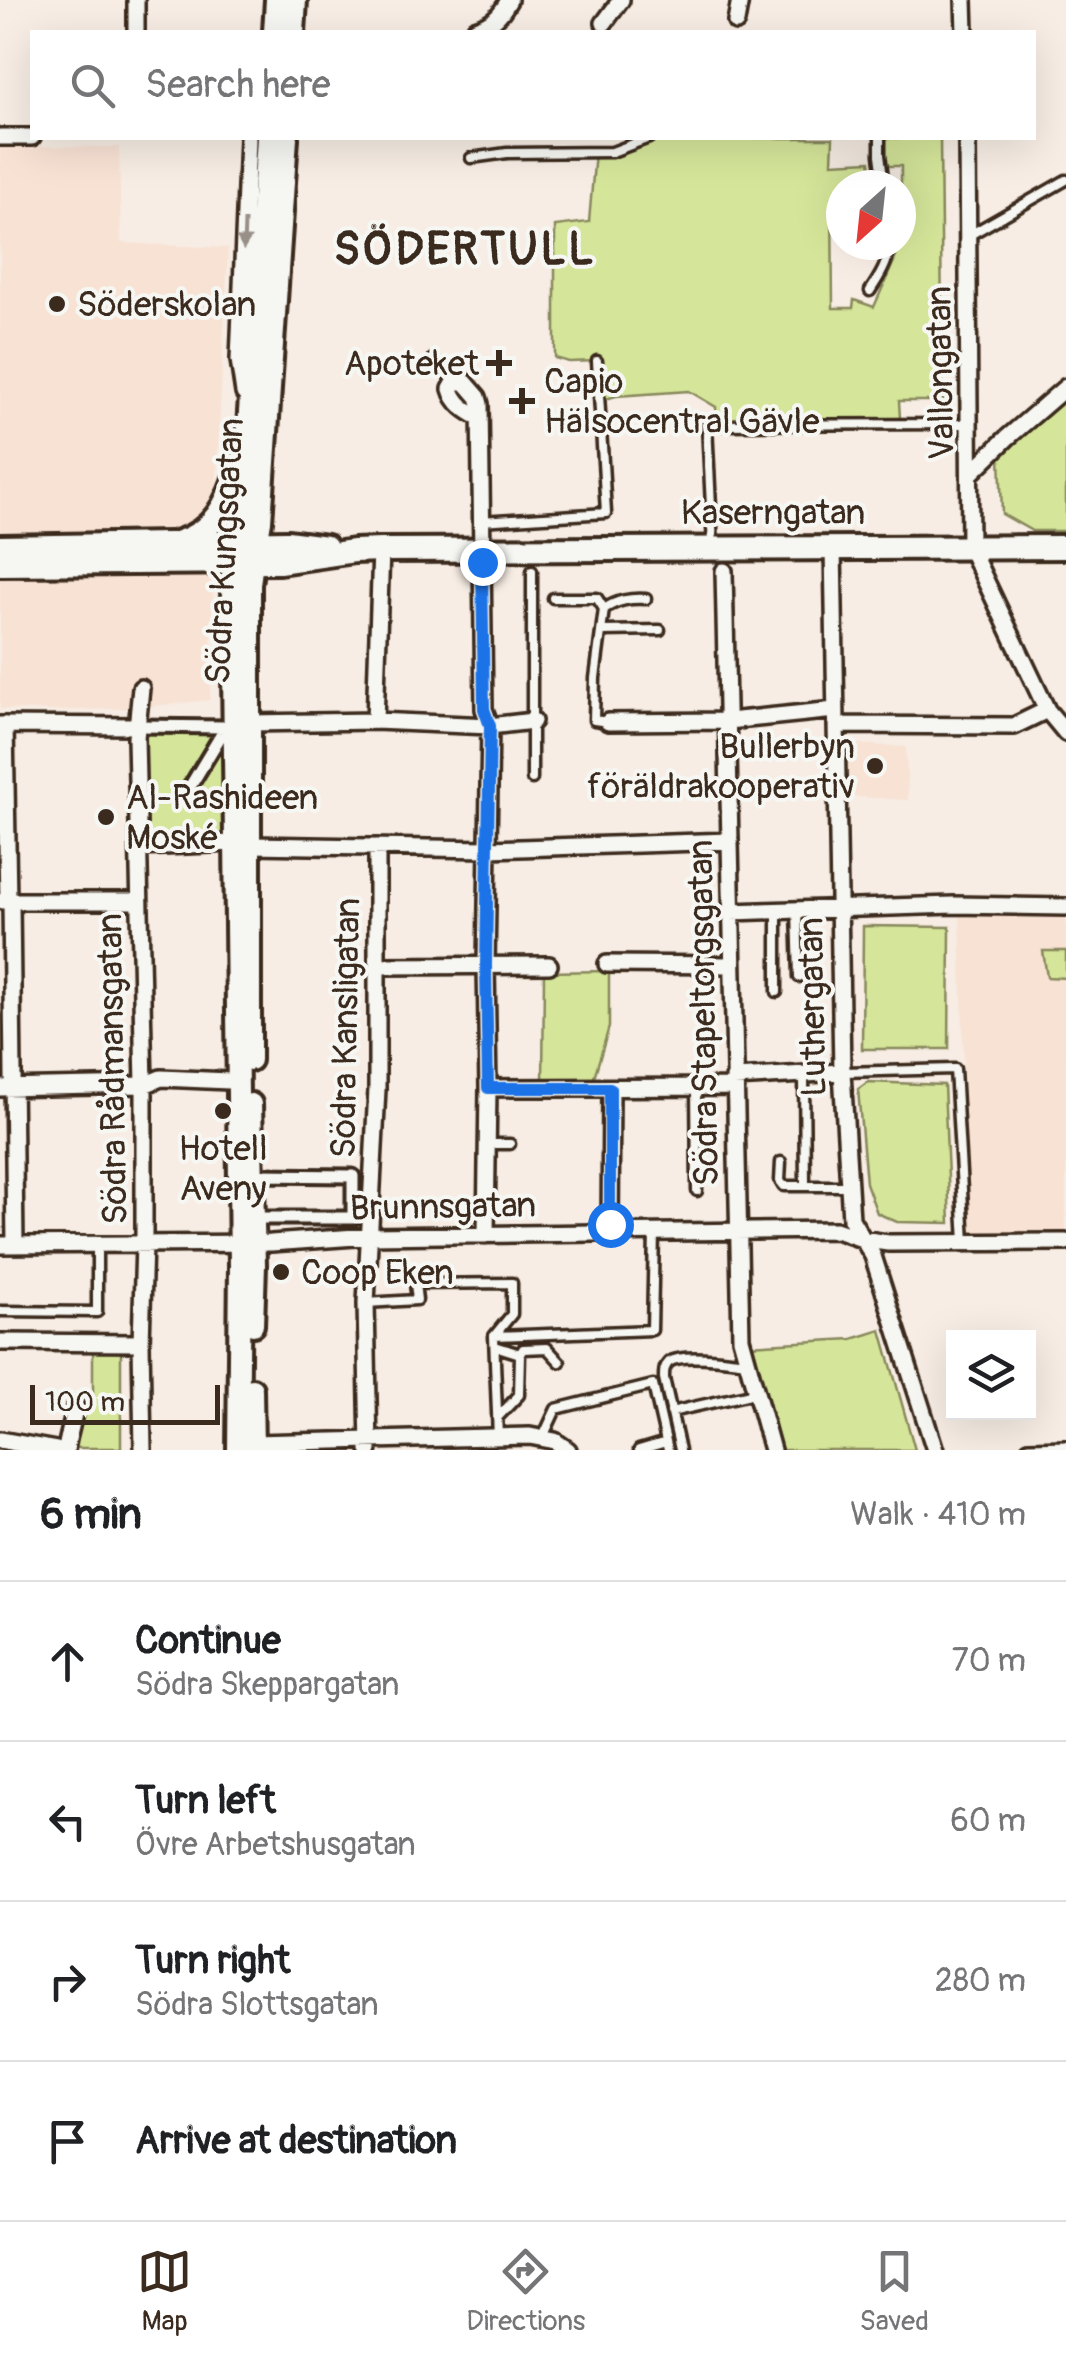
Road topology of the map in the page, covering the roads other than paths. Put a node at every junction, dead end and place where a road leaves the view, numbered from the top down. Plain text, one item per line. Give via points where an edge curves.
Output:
1 (136, 0) edge
2 (278, 0) edge
3 (295, 0) edge
4 (509, 0) edge
5 (621, 0) edge
6 (740, 0) edge
7 (964, 0) edge
8 (736, 22) dead end
9 (604, 23) dead end
10 (475, 29) dead end
11 (136, 30) edge
12 (275, 30) edge
13 (293, 30) edge
14 (965, 30) edge
15 (0, 137) edge
16 (30, 137) edge
17 (248, 140) edge
18 (268, 140) edge
19 (286, 140) edge
20 (644, 140) edge
21 (880, 140) edge
22 (967, 140) edge
23 (472, 158) dead end
24 (882, 170) edge
25 (1066, 180) edge
26 (968, 236) junction
27 (886, 260) edge
28 (870, 291) dead end
29 (434, 358) dead end
30 (597, 361) dead end
31 (455, 382) joint
32 (1066, 387) edge
33 (250, 423) junction
34 (970, 424) junction
35 (971, 473) junction
36 (480, 521) junction
37 (166, 545) junction
38 (0, 547) edge
39 (713, 547) junction
40 (833, 547) junction
41 (1066, 547) edge
42 (970, 548) junction
43 (381, 550) junction
44 (481, 550) junction
45 (246, 553) junction
46 (0, 564) edge
47 (724, 570) dead end
48 (532, 571) dead end
49 (552, 598) dead end
50 (646, 598) dead end
51 (604, 609) junction
52 (660, 630) dead end
53 (603, 631) junction
54 (140, 688) dead end
55 (1047, 710) junction
56 (835, 718) junction
57 (376, 721) junction
58 (533, 721) junction
59 (728, 721) junction
60 (608, 722) joint
61 (250, 723) junction
62 (3, 725) edge
63 (136, 726) junction
64 (490, 726) junction
65 (1066, 733) edge
66 (532, 778) dead end
67 (188, 790) dead end
68 (730, 841) junction
69 (242, 844) junction
70 (140, 847) junction
71 (377, 847) junction
72 (488, 850) junction
73 (6, 901) edge
74 (139, 901) junction
75 (1066, 907) edge
76 (840, 908) junction
77 (777, 910) junction
78 (798, 910) junction
79 (731, 912) junction
80 (6, 963) edge
81 (608, 964) dead end
82 (486, 965) junction
83 (549, 965) dead end
84 (732, 965) junction
85 (377, 966) junction
86 (799, 977) dead end
87 (777, 992) dead end
88 (842, 1072) junction
89 (804, 1074) junction
90 (229, 1081) dead end
91 (734, 1083) junction
92 (144, 1084) junction
93 (7, 1088) edge
94 (488, 1088) junction
95 (610, 1088) junction
96 (696, 1088) junction
97 (487, 1144) junction
98 (510, 1144) dead end
99 (782, 1162) dead end
100 (257, 1175) joint
101 (805, 1186) junction
102 (849, 1186) junction
103 (697, 1191) dead end
104 (610, 1232) junction
105 (654, 1232) junction
106 (737, 1232) junction
107 (486, 1235) junction
108 (370, 1236) junction
109 (862, 1239) junction
110 (965, 1242) junction
111 (1066, 1242) edge
112 (247, 1243) junction
113 (97, 1244) junction
114 (144, 1244) junction
115 (8, 1245) edge
116 (366, 1303) junction
117 (0, 1311) edge
118 (494, 1336) junction
119 (0, 1342) edge
120 (142, 1343) junction
121 (495, 1346) junction
122 (520, 1354) junction
123 (560, 1362) dead end
124 (747, 1362) junction
125 (756, 1393) junction
126 (75, 1408) dead end
127 (672, 1412) junction
128 (497, 1418) junction
129 (543, 1437) junction
130 (498, 1438) junction
131 (0, 1440) edge
132 (456, 1442) edge
133 (369, 1445) edge
134 (667, 1446) edge
135 (248, 1448) edge
136 (768, 1449) edge
137 (56, 1450) edge
138 (66, 1450) edge
139 (143, 1450) edge
140 (568, 1450) edge
141 (639, 1450) edge
142 (680, 1450) edge
143 (936, 1450) edge
144 (1029, 1450) edge
145 (1066, 1450) edge

1 - 11 street
2 - 12 main road
3 - 13 main road
4 - 10 street via 497,18
5 - 9 street
6 - 8 street
7 - 14 street
15 - 16 street
17 -> 33 street, Södra Kungsgatan via 238,360
18 - 33 main road, Södra Kungsgatan
19 - 45 main road, Södra Kungsgatan via 262,504
20 - 23 lane via 612,152
21 - 24 lane
22 - 26 street, Vallongatan
25 - 26 lane
26 - 34 street, Vallongatan
27 - 28 lane
29 - 31 lane
30 - 36 lane via 606,513
31 - 36 street via 465,382 478,397
32 - 35 street
33 - 37 main road via 218,517 194,537
33 - 45 main road, Södra Kungsgatan
34 - 35 street, Vallongatan
34 - 39 lane via 707,424
35 - 42 street, Vallongatan
36 - 44 street
37 - 38 main road, Kaserngatan
37 - 45 main road, Kaserngatan
39 - 40 main road, Kaserngatan
39 - 44 main road, Kaserngatan
40 - 42 main road, Kaserngatan
40 - 56 street, Luthergatan
41 - 42 main road, Kaserngatan
42 - 55 street
43 - 44 main road, Kaserngatan
43 - 45 main road, Kaserngatan via 279,562
43 - 57 street
44 - 64 street via 484,709
45 - 46 main road, Kaserngatan
45 - 61 street, Södra Kungsgatan
45 - 69 street, Södra Kungsgatan via 232,584
47 - 59 street, Södra Stapeltorgsgatan
48 - 58 lane
49 - 51 lane via 597,598
50 - 51 lane
51 - 53 lane
52 - 53 lane
53 - 60 lane via 594,720
54 - 63 street, Södra Rådmansgatan
55 - 56 street via 1014,726
55 - 65 street
56 - 59 street
56 - 76 street, Luthergatan
57 - 61 street
57 - 64 street
58 - 64 street
58 - 66 lane
59 - 60 street
59 - 68 street, Södra Stapeltorgsgatan
61 - 69 street, Södra Kungsgatan
62 - 63 street
62 - 73 street
63 - 67 street via 226,726
63 - 70 street, Södra Rådmansgatan
64 - 72 street
68 - 72 street
68 - 79 street, Södra Stapeltorgsgatan
69 - 70 street
69 - 71 street
69 - 112 street, Södra Kungsgatan via 250,1082
70 - 74 street, Södra Rådmansgatan
71 - 72 street
71 - 85 street, Södra Kansligatan
72 - 82 street
73 - 74 street
73 - 80 street
74 - 92 street, Södra Rådmansgatan
75 - 76 street
76 - 78 street
76 - 88 street, Luthergatan
77 - 78 street
77 - 79 street
77 - 87 lane
78 - 86 lane
79 - 84 street, Södra Stapeltorgsgatan
80 - 93 street
81 - 84 street
82 - 83 street
82 - 85 street
82 - 94 street
84 - 91 street, Södra Stapeltorgsgatan
85 - 108 street, Södra Kansligatan
88 - 89 street
88 - 102 street, Luthergatan
88 - 110 lane via 956,1070
89 - 91 street
89 - 101 lane
90 - 92 street via 161,1078
91 - 96 street
91 - 106 street, Södra Stapeltorgsgatan
92 - 93 street
92 - 114 street, Södra Rådmansgatan
93 - 115 street
94 - 95 street
94 - 97 street
95 - 96 street
95 - 104 street
96 - 103 lane
97 - 98 lane
97 - 107 street
99 - 101 lane via 784,1186
100 - 100 street via 354,1176 353,1218 258,1218
101 - 102 lane
102 - 109 street, Luthergatan via 851,1219
104 - 105 street, Brunnsgatan
104 - 107 street, Brunnsgatan
105 - 106 street, Brunnsgatan
105 - 118 lane via 652,1330
106 - 109 street, Brunnsgatan via 836,1230
106 - 124 street, Södra Stapeltorgsgatan via 740,1338
107 - 108 street, Brunnsgatan
108 - 112 street, Brunnsgatan
108 - 116 street, Södra Kansligatan
109 - 110 street, Brunnsgatan
109 - 143 street, Luthergatan
110 - 111 street, Brunnsgatan
112 - 114 street, Brunnsgatan
112 - 135 street, Södra Kungsgatan
113 - 114 street, Brunnsgatan
113 - 115 street, Brunnsgatan
113 - 117 lane via 97,1312
114 - 120 street, Södra Rådmansgatan
116 - 118 lane via 416,1300 415,1284 512,1283 512,1314
116 - 133 street, Södra Kansligatan
118 - 121 lane
119 - 120 street
120 - 139 street, Södra Rådmansgatan
121 - 122 lane
121 - 128 lane
122 - 123 lane via 547,1348
122 - 128 lane via 519,1396
124 - 125 street, Södra Stapeltorgsgatan
124 - 127 lane via 671,1361 664,1378
125 - 127 lane
125 - 136 street, Södra Stapeltorgsgatan
126 - 138 street
127 - 142 lane
128 - 130 lane
129 - 130 street
129 - 134 lane via 556,1409 654,1385
129 - 140 street
130 - 132 street
131 - 137 street
132 - 133 street
133 - 135 street
134 - 141 lane
144 - 145 street

